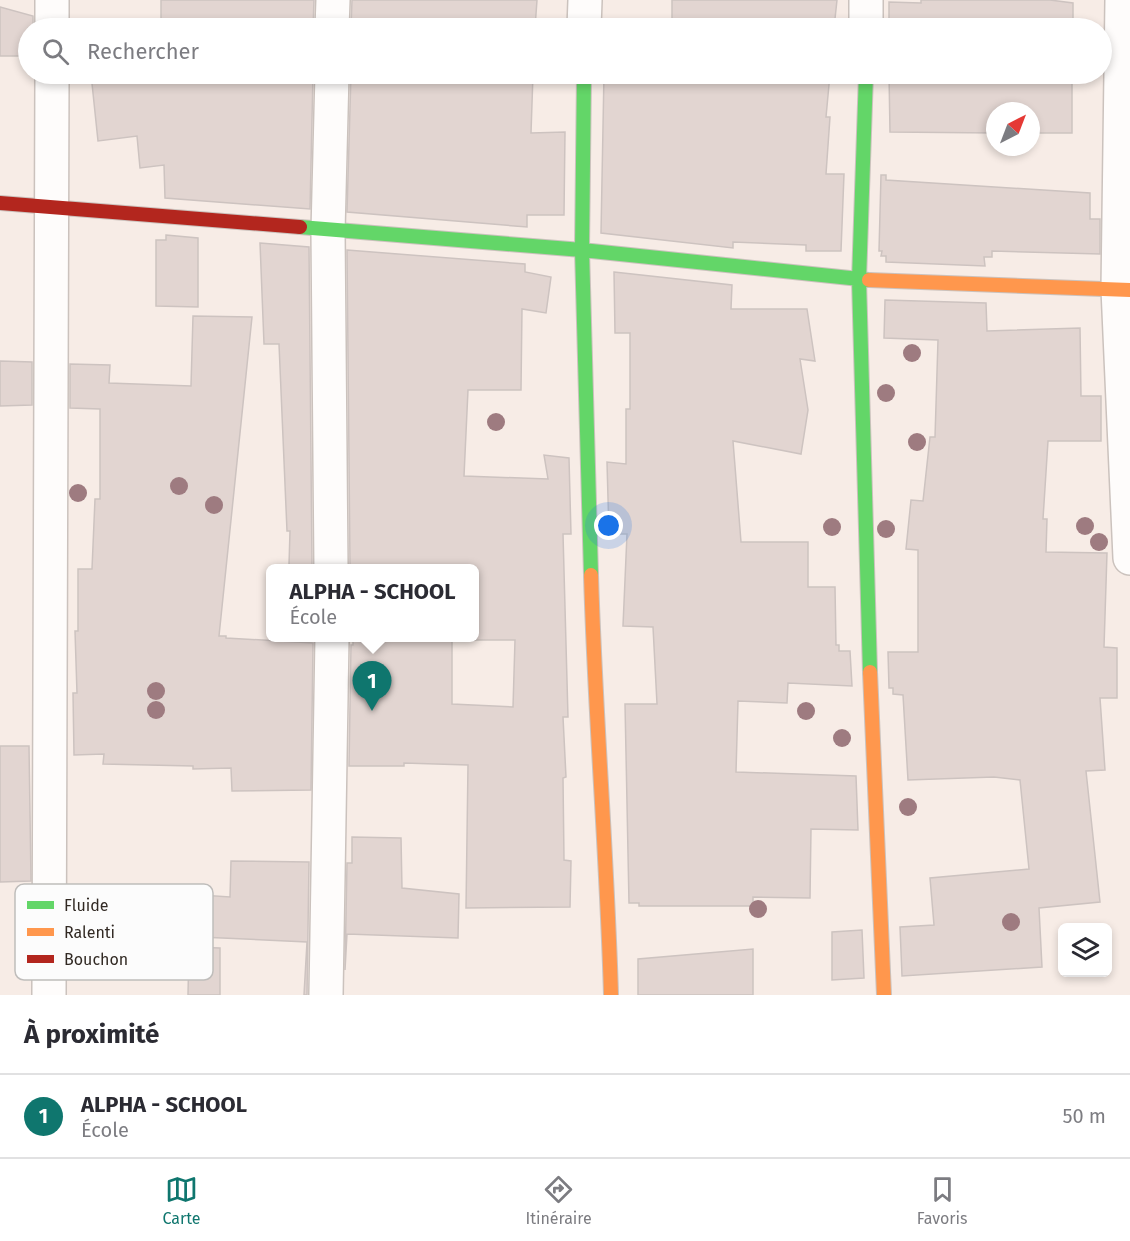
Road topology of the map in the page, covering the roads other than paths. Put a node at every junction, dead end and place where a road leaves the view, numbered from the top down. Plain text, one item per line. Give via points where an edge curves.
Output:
1 (52, 0) edge
2 (333, 0) edge
3 (585, 0) edge
4 (866, 0) edge
5 (1122, 0) edge
6 (52, 18) edge
7 (333, 18) edge
8 (584, 18) edge
9 (866, 18) edge
10 (52, 84) edge
11 (332, 84) edge
12 (584, 84) edge
13 (866, 84) edge
14 (0, 203) edge
15 (52, 207) junction
16 (328, 231) junction
17 (582, 250) junction
18 (859, 280) junction
19 (1124, 290) edge
20 (1130, 558) edge
21 (331, 564) edge
22 (332, 642) edge
23 (49, 884) edge
24 (49, 980) edge
25 (49, 995) edge
26 (326, 995) edge
27 (611, 995) edge
28 (884, 995) edge

1 - 6 street
2 - 7 street
3 - 8 street
4 - 9 street
5 - 19 street
10 - 15 street
11 - 16 street
12 - 17 street
13 - 18 street
14 - 15 street
15 - 16 street
15 - 23 street
16 - 17 street
16 - 21 street
17 - 18 street
17 - 27 street via 594,687
18 - 19 street
18 - 28 street
19 - 20 street
22 - 26 street
24 - 25 street

